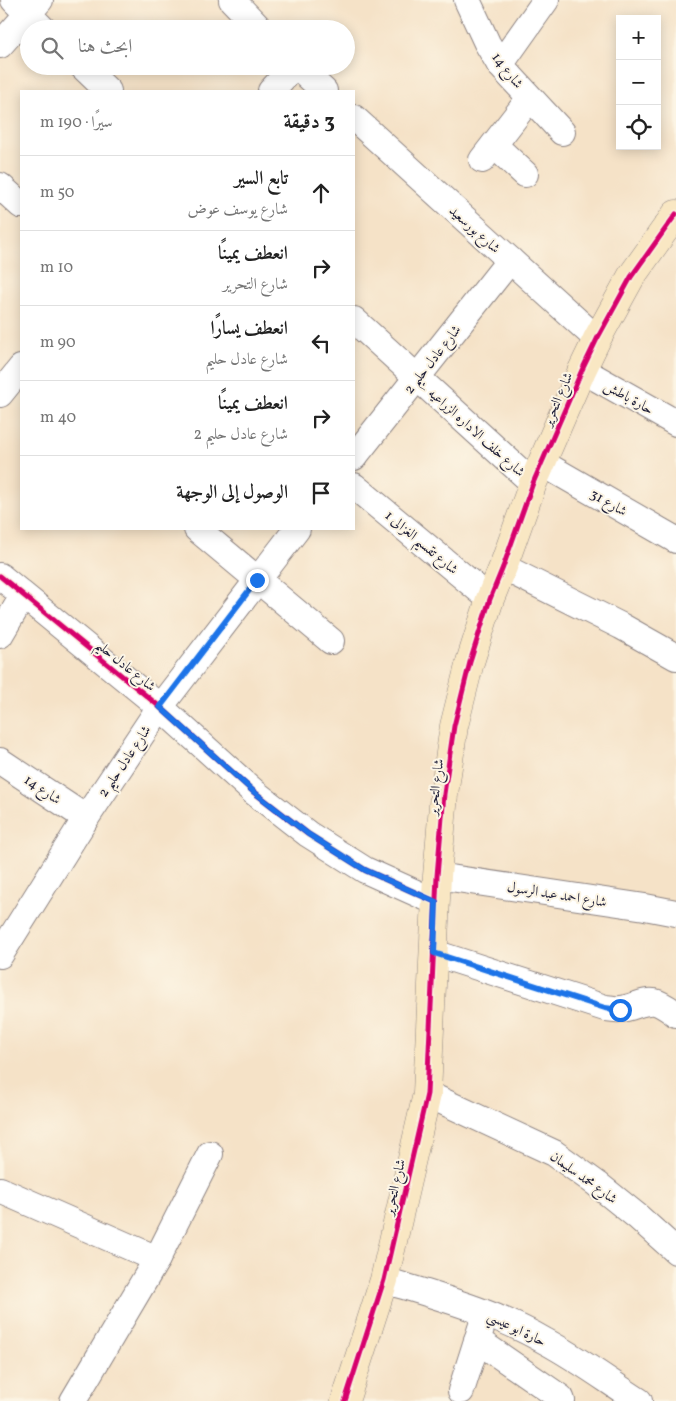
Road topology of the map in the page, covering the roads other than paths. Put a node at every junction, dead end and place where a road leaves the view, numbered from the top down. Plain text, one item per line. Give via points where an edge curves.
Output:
1 (232, 0) edge
2 (467, 0) edge
3 (546, 0) edge
4 (251, 20) edge
5 (20, 23) edge
6 (0, 45) edge
7 (500, 65) junction
8 (91, 75) edge
9 (287, 75) edge
10 (306, 75) edge
11 (107, 90) edge
12 (272, 90) edge
13 (323, 90) edge
14 (530, 98) junction
15 (355, 119) edge
16 (562, 132) dead end
17 (525, 174) dead end
18 (0, 186) edge
19 (20, 204) edge
20 (676, 214) edge
21 (510, 260) junction
22 (355, 321) edge
23 (596, 339) junction
24 (582, 370) junction
25 (417, 378) junction
26 (676, 423) edge
27 (355, 456) edge
28 (538, 473) junction
29 (355, 487) edge
30 (197, 530) edge
31 (296, 530) edge
32 (676, 540) edge
33 (503, 567) junction
34 (0, 576) edge
35 (257, 580) junction
36 (23, 596) junction
37 (490, 599) junction
38 (0, 634) edge
39 (331, 641) dead end
40 (676, 657) edge
41 (160, 707) junction
42 (0, 760) edge
43 (86, 818) junction
44 (437, 876) junction
45 (436, 902) junction
46 (676, 913) edge
47 (434, 953) junction
48 (0, 955) edge
49 (676, 1014) edge
50 (427, 1094) junction
51 (210, 1154) dead end
52 (0, 1190) edge
53 (676, 1251) edge
54 (157, 1259) junction
55 (384, 1280) junction
56 (486, 1312) junction
57 (477, 1340) junction
58 (461, 1390) dead end
59 (73, 1401) edge
60 (345, 1401) edge
61 (562, 1401) edge
62 (639, 1401) edge

1 - 4 street
2 - 7 street, شارع 14
3 - 7 street
5 - 6 street
7 - 14 street, شارع 14
8 - 11 street
9 - 12 street
10 - 13 street
14 - 16 street, شارع 14
14 - 17 street via 488,152
15 - 21 street, شارع بورسعيد
18 - 19 street
20 - 23 street, شارع التحرير via 631,277
21 - 23 street, شارع بورسعيد
21 - 25 street, شارع عادل حليم 2
22 - 25 street, شارع خلف الاداره الزراعيه
23 - 24 street, شارع التحرير
24 - 26 street, حارة باطش
24 - 28 street, شارع التحرير
25 - 27 street, شارع عادل حليم 2
25 - 28 street, شارع خلف الاداره الزراعيه
28 - 32 street, شارع 31
28 - 33 street, شارع التحرير
29 - 37 street, شارع تقسيم الغزالى 1
30 - 35 street
31 - 35 street, شارع عادل حليم 2
33 - 37 street, شارع التحرير
33 - 40 street
34 - 36 street, شارع عادل حليم
35 - 39 street
35 - 41 street, شارع عادل حليم 2
36 - 38 street
36 - 41 street, شارع عادل حليم
37 - 44 street, شارع التحرير via 454,726
41 - 43 street, شارع عادل حليم 2
41 - 45 street, شارع عادل حليم via 254,792 308,834 365,870
42 - 43 street, شارع 14
43 - 48 street, شارع عادل حليم 2
44 - 45 street, شارع التحرير
44 - 46 street, شارع احمد عبد الرسول
45 - 47 street, شارع التحرير
47 - 49 street via 605,1008 620,1010 654,1002
47 - 50 street, شارع التحرير
50 - 53 street, شارع محمد سليمان via 554,1153 597,1184
50 - 55 street, شارع التحرير
51 - 54 street
52 - 54 street
54 - 59 street
55 - 56 street, حارة ابو عيسي
55 - 60 street, شارع التحرير
56 - 57 street
56 - 62 street, حارة ابو عيسي via 546,1341
57 - 58 street
57 - 61 street

